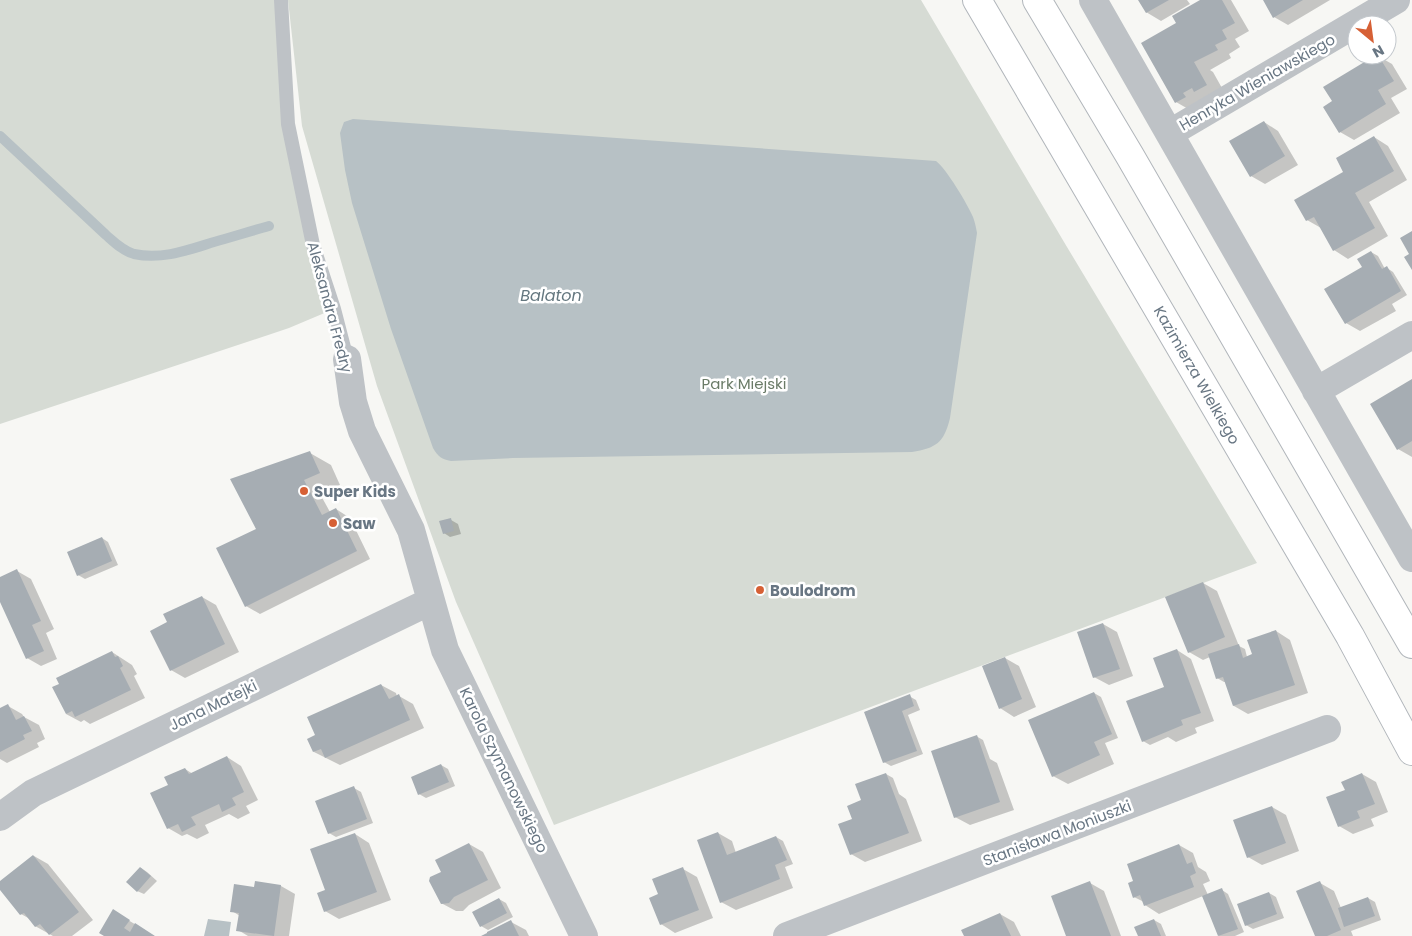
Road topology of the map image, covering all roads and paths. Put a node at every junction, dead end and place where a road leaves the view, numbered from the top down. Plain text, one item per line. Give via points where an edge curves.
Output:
1 (282, 0) edge
2 (977, 0) edge
3 (1038, 0) edge
4 (1093, 0) edge
5 (1396, 0) edge
6 (1170, 133) junction
7 (1412, 336) edge
8 (347, 359) joint
9 (1316, 390) junction
10 (1412, 558) edge
11 (431, 601) junction
12 (1412, 644) edge
13 (1327, 729) dead end
14 (1412, 752) edge
15 (0, 817) edge
16 (584, 936) edge
17 (787, 936) edge

1 - 8 lane, Aleksandra Fredry via 288,124 313,245
2 - 14 main road, Kazimierza Wielkiego via 1350,636
3 - 12 main road
4 - 6 street
5 - 6 street, Henryka Wieniawskiego
6 - 9 street
7 - 9 street
8 - 11 street, Aleksandra Fredry via 353,402 362,431 411,530
9 - 10 street
11 - 15 street, Jana Matejki via 33,793
11 - 16 street, Karola Szymanowskiego via 445,650
13 - 17 street, Stanisława Moniuszki

